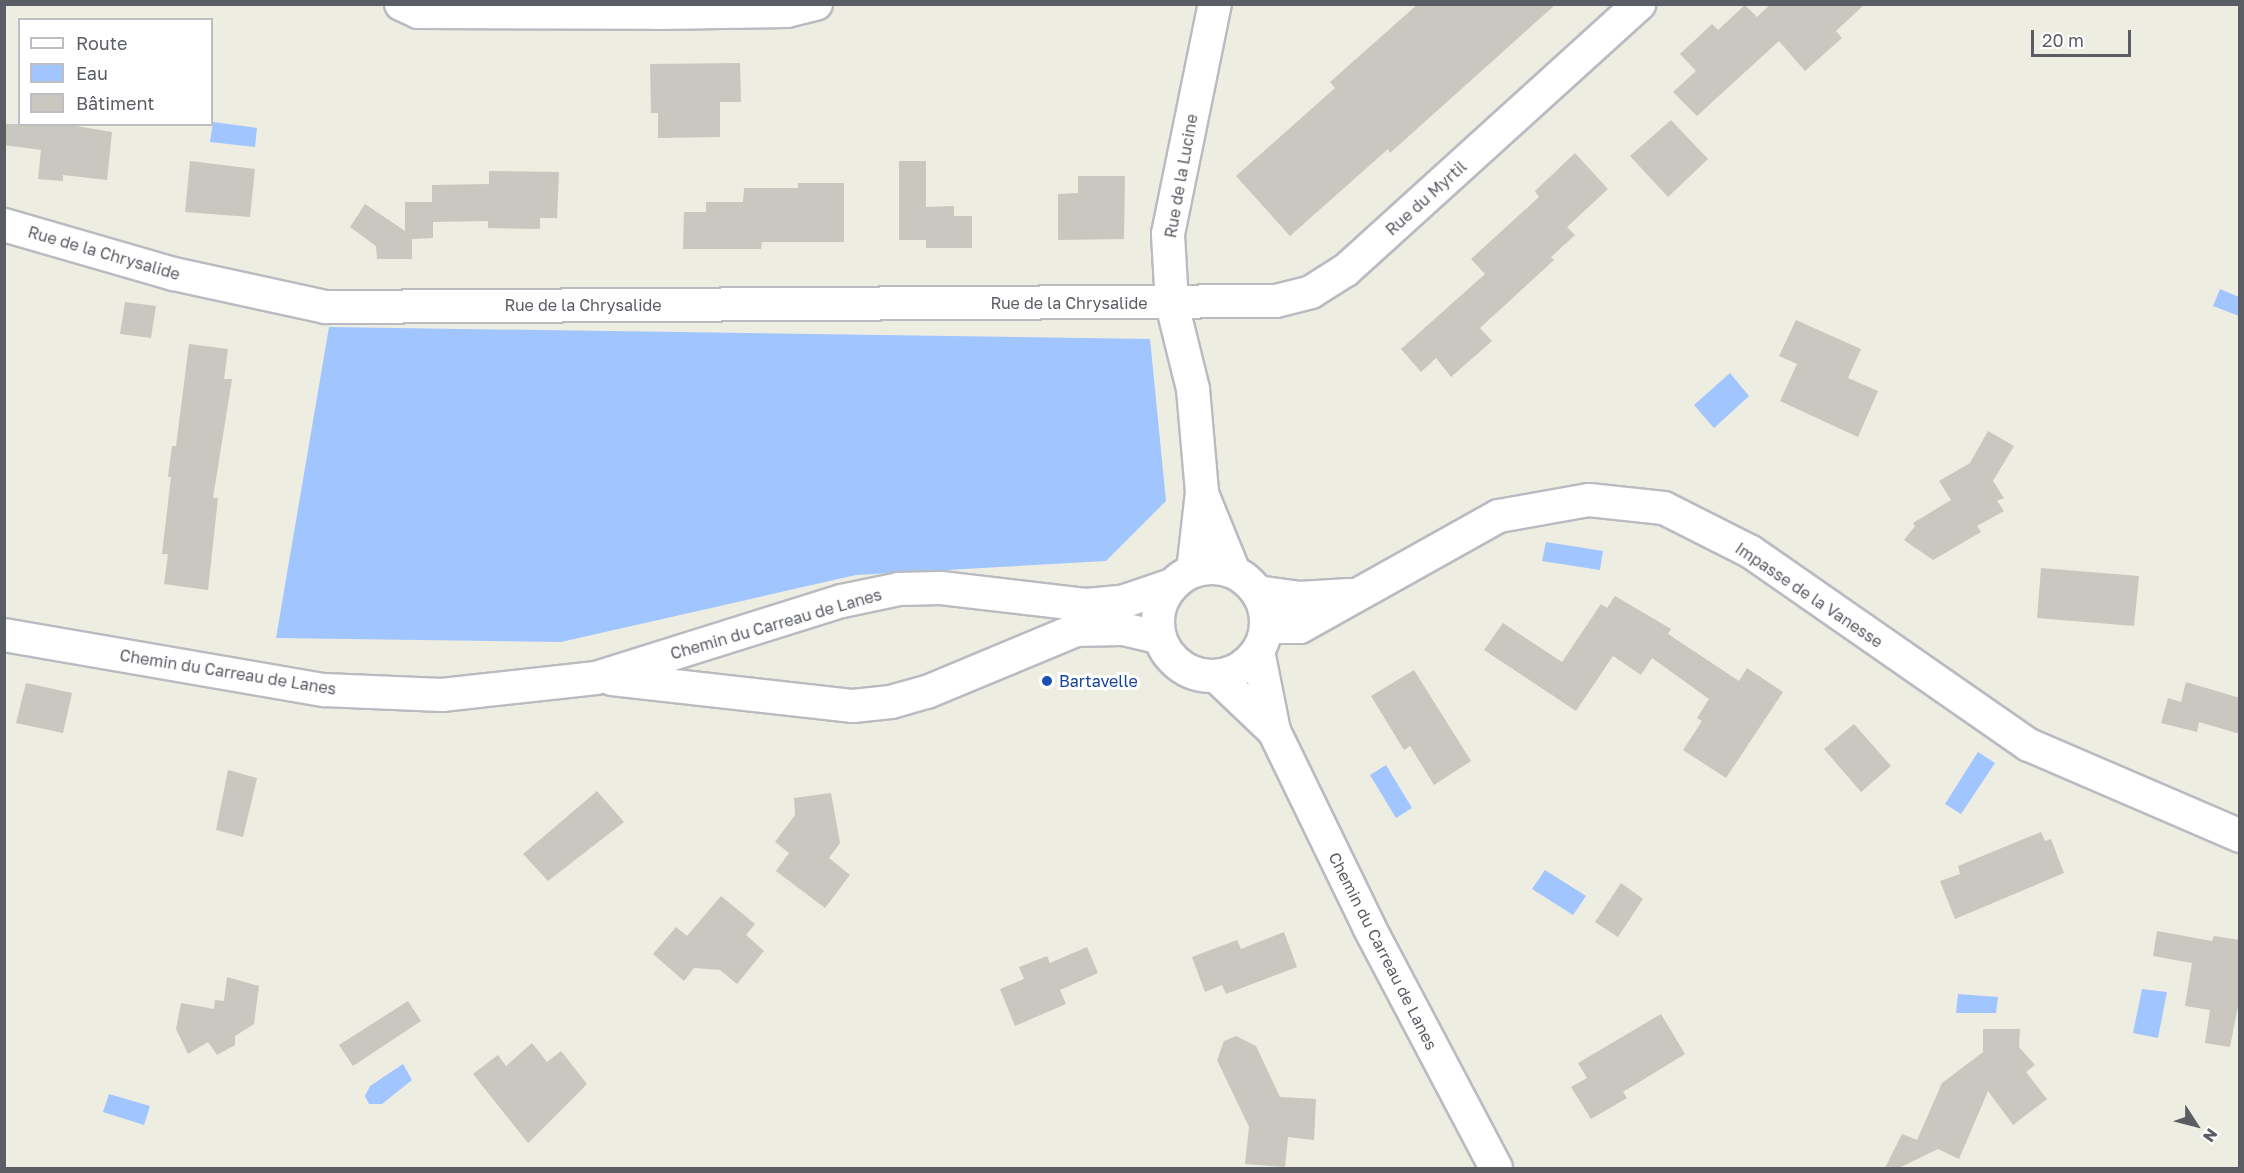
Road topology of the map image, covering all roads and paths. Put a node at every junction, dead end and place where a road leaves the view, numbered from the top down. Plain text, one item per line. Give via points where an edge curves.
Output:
1 (401, 4) edge
2 (816, 4) edge
3 (1215, 4) edge
4 (1639, 4) edge
5 (4, 225) edge
6 (1173, 304) junction
7 (1202, 492) junction
8 (1183, 578) junction
9 (1245, 582) junction
10 (1360, 595) junction
11 (4, 635) edge
12 (1159, 637) junction
13 (1262, 639) junction
14 (1216, 676) junction
15 (596, 678) junction
16 (1274, 731) junction
17 (2240, 836) edge
18 (1496, 1168) edge

1 - 2 street via 418,12 645,13 787,10
3 - 6 street, Rue de la Lucine via 1168,234
4 - 6 street, Rue du Myrtil via 1346,270 1311,292 1276,301
5 - 6 street, Rue de la Chrysalide via 174,274 325,307
6 - 7 street, Rue de la Lucine via 1193,389
7 - 8 street, Rue de la Lucine
7 - 9 street, Rue de la Lucine
8 - 9 street via 1221,568
8 - 12 street via 1161,601
8 - 15 street, Chemin du Carreau de Lanes via 1122,602 1085,604 941,588 899,589 843,601
9 - 10 street, Impasse de la Vanesse via 1299,598
9 - 13 street via 1265,608
10 - 13 street, Impasse de la Vanesse via 1300,627
10 - 17 street, Impasse de la Vanesse via 1499,516 1589,500 1664,508 1751,552 2029,745
11 - 15 street, Chemin du Carreau de Lanes via 324,690 442,695
12 - 14 street via 1177,664 1191,673
12 - 15 street, Chemin du Carreau de Lanes via 1123,629 1076,630 927,692 891,702 853,706
13 - 14 street via 1233,672
13 - 16 street, Chemin du Carreau de Lanes
14 - 16 street, Chemin du Carreau de Lanes
16 - 18 street, Chemin du Carreau de Lanes via 1368,927

